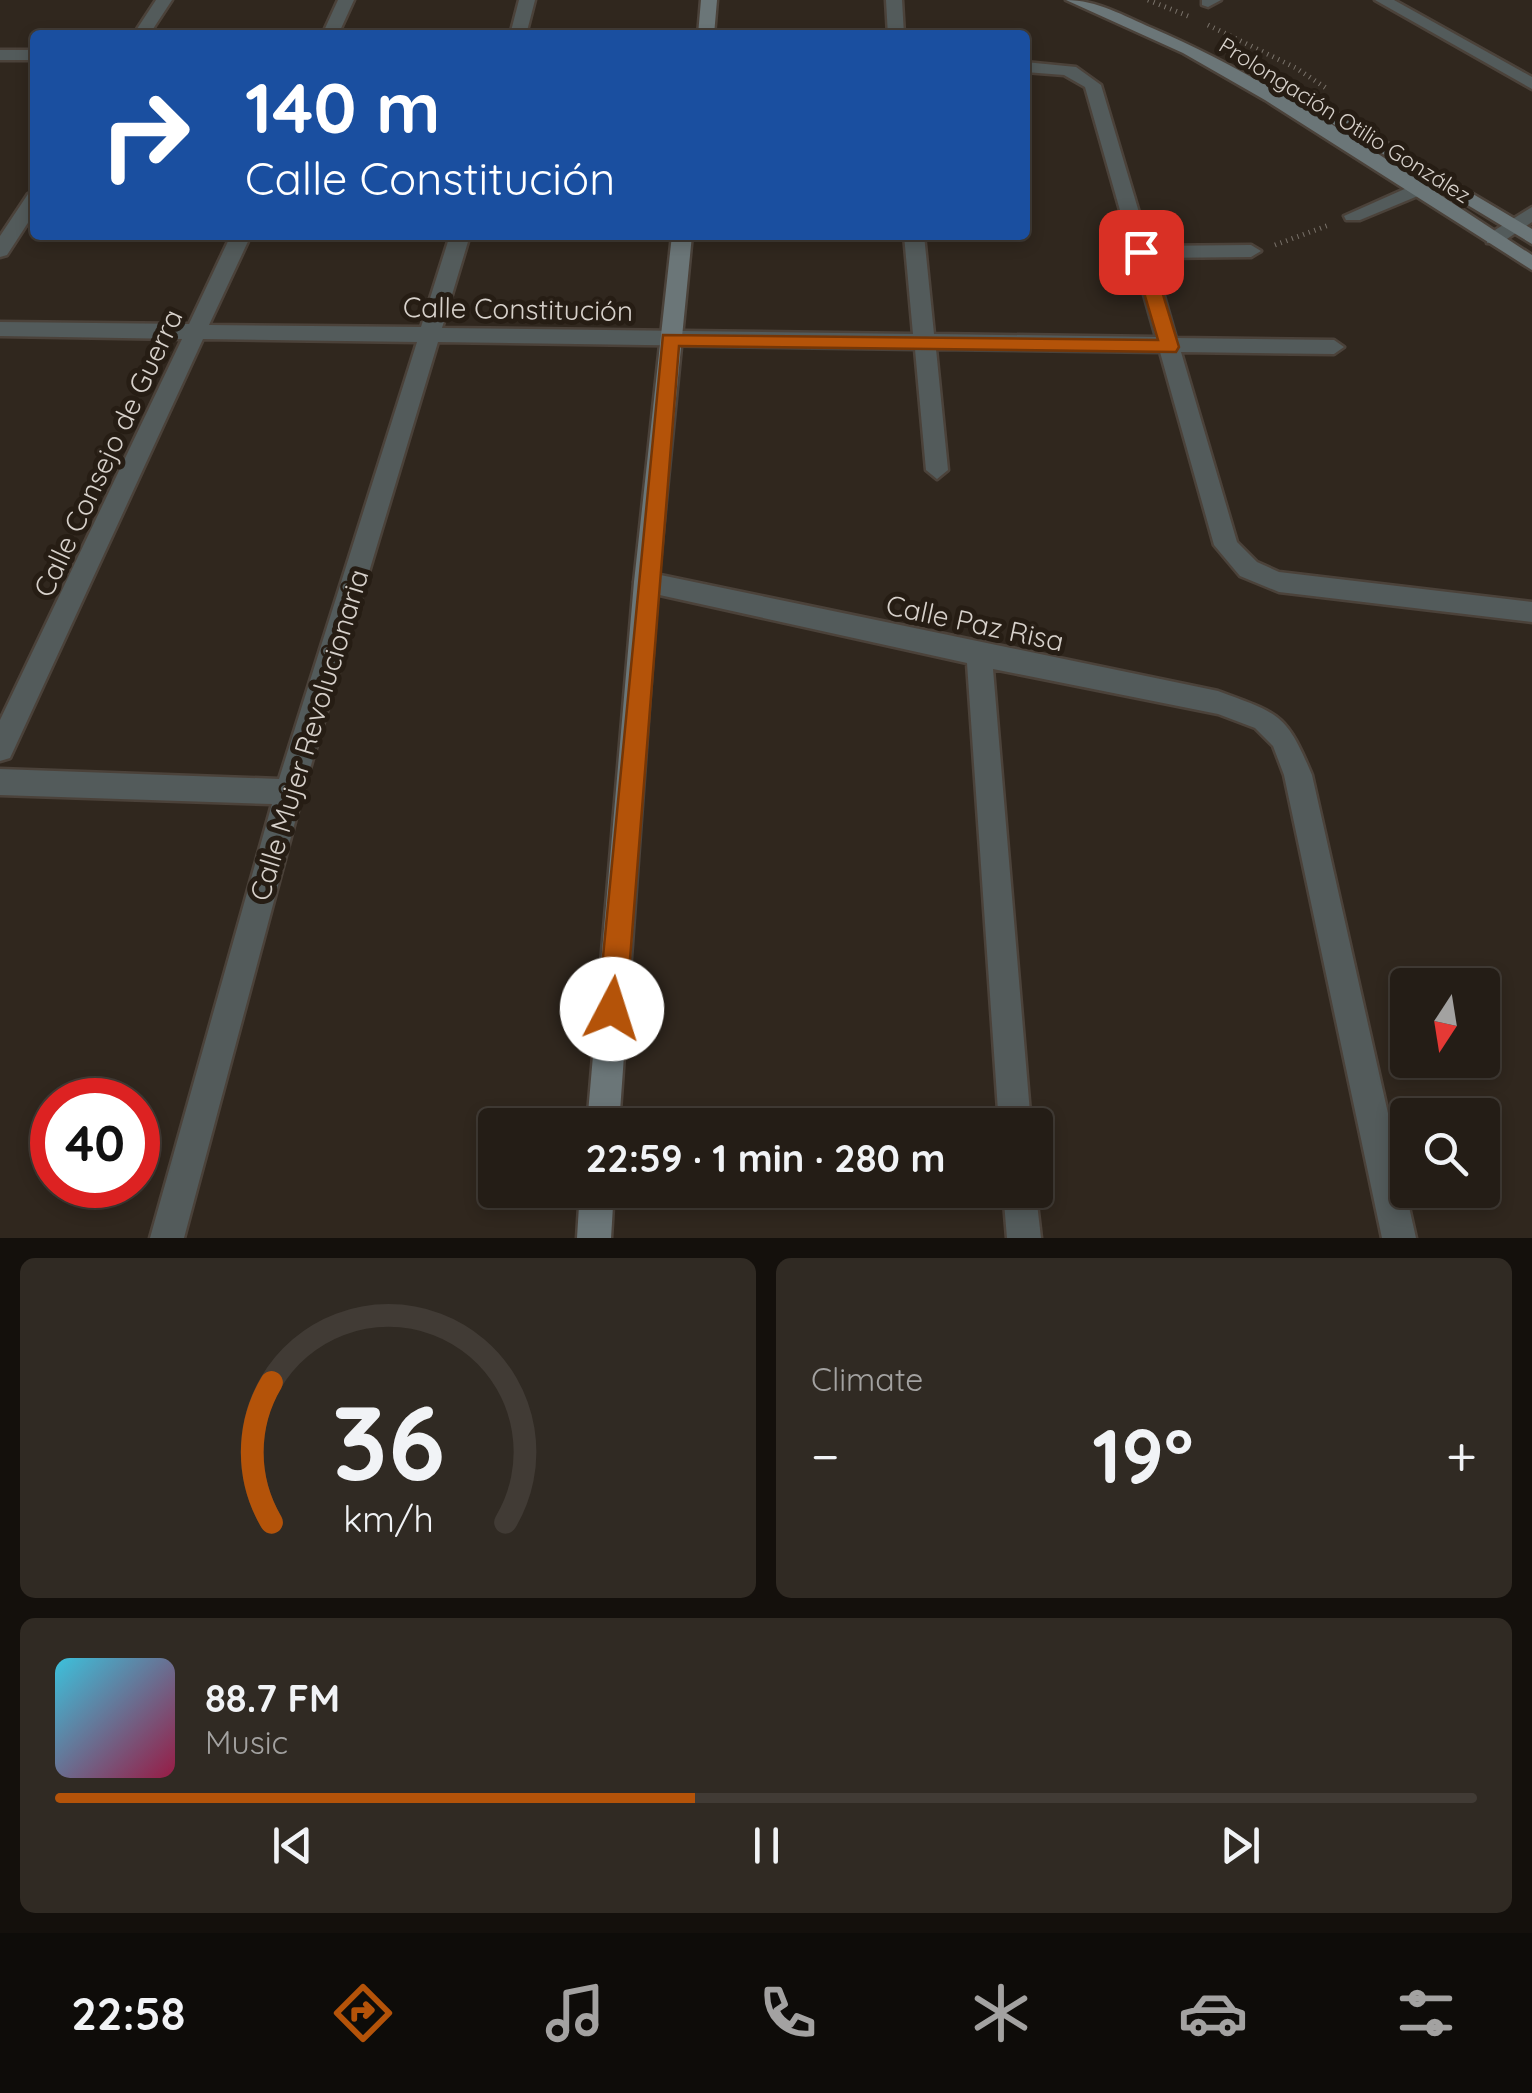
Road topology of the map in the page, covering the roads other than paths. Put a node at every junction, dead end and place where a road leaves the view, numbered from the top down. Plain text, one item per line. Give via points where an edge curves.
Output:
1 (164, 0) edge
2 (346, 0) edge
3 (527, 0) edge
4 (709, 0) edge
5 (894, 0) edge
6 (1074, 0) edge
7 (1107, 0) edge
8 (1383, 0) edge
9 (144, 30) edge
10 (332, 30) edge
11 (519, 30) edge
12 (706, 30) edge
13 (896, 30) edge
14 (0, 55) edge
15 (30, 55) edge
16 (1030, 68) edge
17 (1532, 84) edge
18 (1418, 189) junction
19 (30, 206) edge
20 (1532, 212) edge
21 (1354, 216) road end
22 (1513, 225) junction
23 (1532, 238) edge
24 (240, 240) edge
25 (459, 240) edge
26 (681, 240) edge
27 (914, 240) edge
28 (1494, 240) junction
29 (0, 251) edge
30 (1251, 251) road end
31 (1141, 252) junction
32 (1532, 264) edge
33 (0, 329) edge
34 (199, 332) junction
35 (430, 336) junction
36 (670, 339) junction
37 (924, 343) junction
38 (1170, 347) junction
39 (1334, 348) dead end
40 (937, 470) dead end
41 (646, 582) junction
42 (1532, 612) edge
43 (978, 656) junction
44 (0, 749) edge
45 (0, 782) edge
46 (289, 792) junction
47 (604, 1108) edge
48 (1014, 1108) edge
49 (596, 1208) edge
50 (1022, 1208) edge
51 (167, 1238) edge
52 (594, 1238) edge
53 (1024, 1238) edge
54 (1399, 1238) edge

1 - 9 street
2 - 10 street
3 - 11 street
4 - 12 main road
5 - 13 street
6 - 18 main road, Prolongación Otilio González via 1205,59
7 - 22 main road, Prolongación Otilio González via 1227,54
8 - 17 street
14 - 15 street
16 - 31 street via 1069,70 1092,85
18 - 21 street
18 - 28 main road, Prolongación Otilio González
19 - 29 street
20 - 22 street
22 - 23 main road, Prolongación Otilio González
22 - 28 street
24 - 34 street, Calle Consejo de Guerra
25 - 35 street, Calle Mujer Revolucionaria
26 - 36 main road
27 - 37 street
28 - 32 main road, Prolongación Otilio González
30 - 31 street
31 - 38 street
33 - 34 street, Calle Constitución
34 - 35 street, Calle Constitución
34 - 44 street, Calle Consejo de Guerra
35 - 36 street, Calle Constitución
35 - 46 street, Calle Mujer Revolucionaria
36 - 37 street, Calle Constitución
36 - 41 main road
37 - 38 street, Calle Constitución
37 - 40 street
38 - 39 street, Calle Constitución
38 - 42 street via 1226,545 1252,573 1279,582
41 - 43 street, Calle Paz Risa
41 - 47 main road
43 - 48 street
43 - 54 street, Calle Paz Risa via 1218,703 1264,720 1283,738 1298,775
45 - 46 street
46 - 51 street, Calle Mujer Revolucionaria
49 - 52 main road
50 - 53 street

